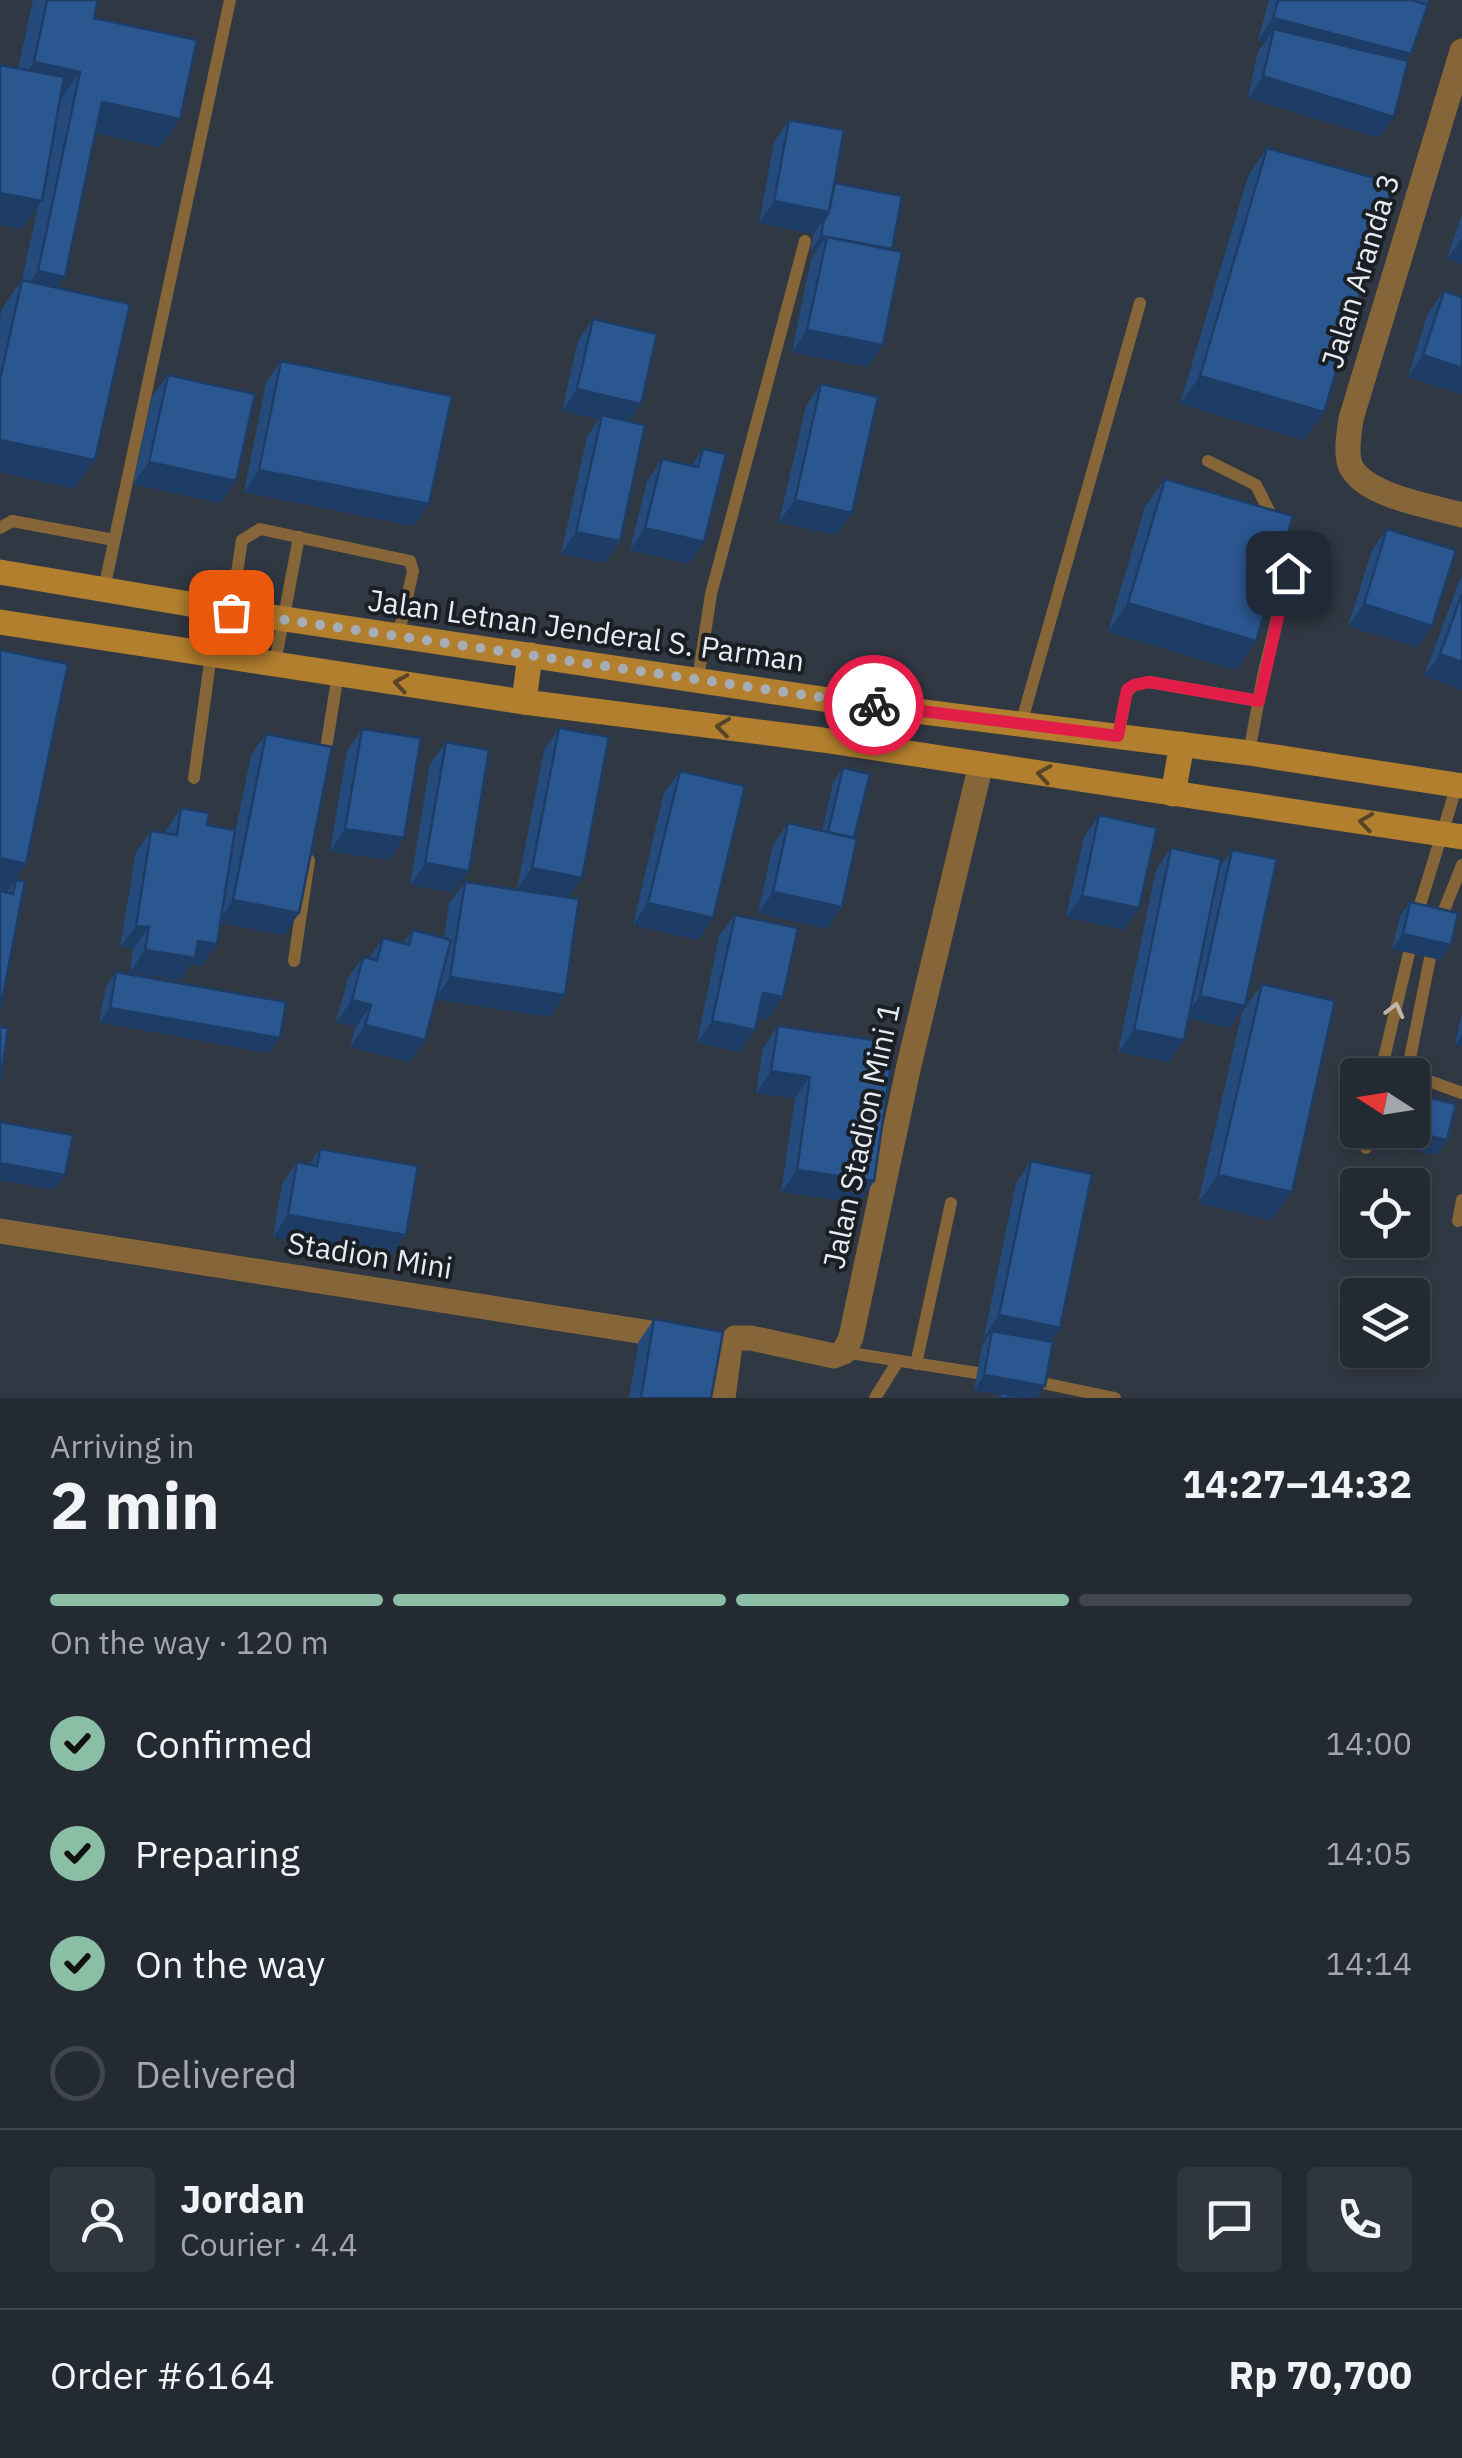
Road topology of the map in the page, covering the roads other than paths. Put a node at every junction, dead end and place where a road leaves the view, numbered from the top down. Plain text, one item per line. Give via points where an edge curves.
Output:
1 (230, 0) edge
2 (1462, 50) edge
3 (805, 241) dead end
4 (1140, 303) dead end
5 (1208, 461) dead end
6 (1462, 515) edge
7 (0, 528) edge
8 (300, 537) junction
9 (114, 540) junction
10 (0, 572) edge
11 (104, 589) junction
12 (231, 612) junction
13 (282, 619) junction
14 (0, 622) edge
15 (398, 636) junction
16 (210, 655) junction
17 (530, 655) junction
18 (276, 663) junction
19 (338, 674) junction
20 (698, 679) junction
21 (829, 700) junction
22 (1259, 701) junction
23 (524, 702) junction
24 (1021, 724) junction
25 (1118, 736) junction
26 (823, 740) junction
27 (1182, 744) junction
28 (1249, 753) junction
29 (981, 764) junction
30 (322, 777) edge
31 (194, 778) dead end
32 (1459, 786) edge
33 (1174, 794) junction
34 (1452, 835) edge
35 (311, 850) edge
36 (1462, 865) edge
37 (1416, 920) edge
38 (1438, 925) edge
39 (1409, 953) edge
40 (1430, 958) edge
41 (294, 961) dead end
42 (1384, 1058) edge
43 (1411, 1058) edge
44 (1430, 1081) edge
45 (1462, 1093) edge
46 (1462, 1200) edge
47 (951, 1203) dead end
48 (1458, 1221) dead end
49 (0, 1231) edge
50 (730, 1345) junction
51 (844, 1352) junction
52 (898, 1361) junction
53 (916, 1364) junction
54 (977, 1373) dead end
55 (1038, 1382) edge
56 (723, 1398) edge
57 (875, 1398) edge
58 (1115, 1398) edge

1 - 9 lane
2 - 6 street, Jalan Aranda 3 via 1351,418 1350,466 1388,494
3 - 20 lane via 712,594
4 - 24 lane
5 - 22 lane via 1256,485 1288,573
7 - 9 lane via 22,522
8 - 12 lane via 260,529 242,540
8 - 13 lane
8 - 15 lane via 410,561
9 - 11 lane
10 - 11 street, Jalan Letnan Jenderal S. Parman
11 - 12 street, Jalan Letnan Jenderal S. Parman
12 - 13 street, Jalan Letnan Jenderal S. Parman
13 - 15 street, Jalan Letnan Jenderal S. Parman
13 - 18 lane
14 - 16 street
15 - 17 street, Jalan Letnan Jenderal S. Parman
16 - 18 street
16 - 31 lane
17 - 20 street, Jalan Letnan Jenderal S. Parman
17 - 23 street
18 - 19 street
23 -> 19 street
19 - 30 lane
20 - 21 street, Jalan Letnan Jenderal S. Parman
21 - 24 street, Jalan Letnan Jenderal S. Parman
21 - 26 street
22 - 25 lane via 1134,685 1127,690
22 - 28 lane
26 -> 23 street
24 - 25 street, Jalan Letnan Jenderal S. Parman
25 - 27 street, Jalan Letnan Jenderal S. Parman
26 - 29 street
27 - 28 street, Jalan Letnan Jenderal S. Parman
27 - 33 street
28 - 32 street, Jalan Letnan Jenderal S. Parman
33 -> 29 street
29 - 51 street, Jalan Stadion Mini 1
32 - 34 lane
34 -> 33 street
34 - 37 lane
35 - 41 lane
36 - 38 lane
42 -> 39 lane
40 - 43 lane
44 - 45 lane
46 - 48 lane
47 - 53 lane
49 - 50 street, Stadion Mini
50 - 51 street via 742,1337 834,1356
50 - 56 street
51 - 52 lane
52 - 53 lane
52 - 57 lane
53 - 54 lane
55 - 58 lane

